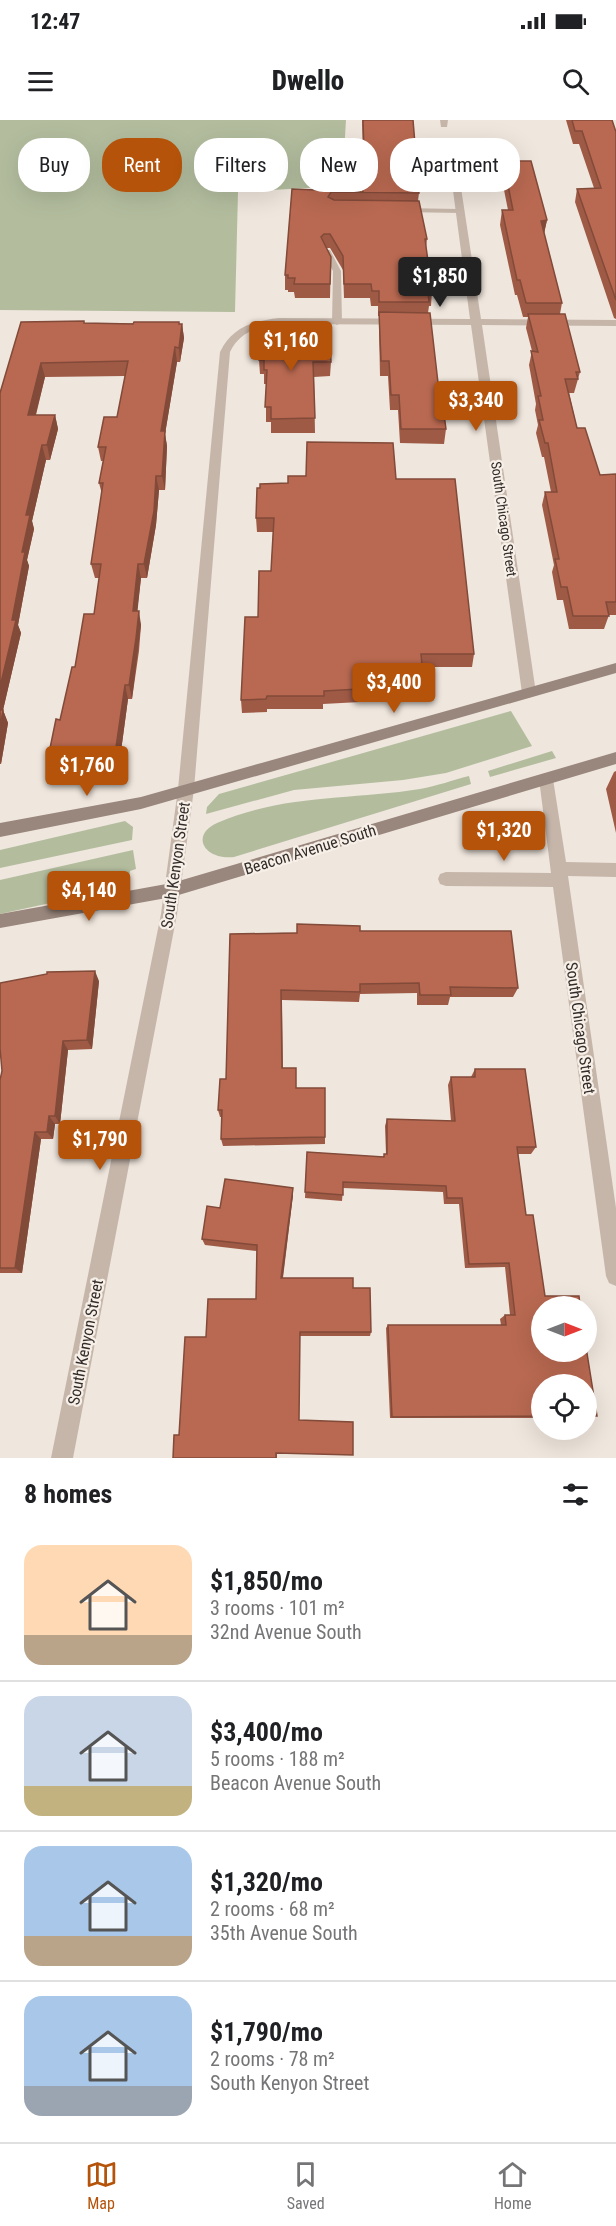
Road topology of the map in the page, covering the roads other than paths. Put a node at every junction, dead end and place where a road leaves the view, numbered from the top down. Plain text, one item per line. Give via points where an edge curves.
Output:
1 (457, 192) edge
2 (391, 210) edge
3 (460, 211) junction
4 (327, 252) edge
5 (337, 321) junction
6 (475, 322) junction
7 (616, 323) edge
8 (616, 668) edge
9 (529, 693) junction
10 (616, 758) edge
11 (546, 779) junction
12 (186, 789) junction
13 (0, 830) edge
14 (616, 870) edge
15 (560, 875) junction
16 (446, 879) dead end
17 (172, 890) junction
18 (0, 921) edge
19 (616, 1276) edge
20 (62, 1458) edge

1 - 3 street, South Chicago Street
2 - 3 lane
3 - 6 street, South Chicago Street
4 - 5 lane via 337,271
5 - 6 street, South Kenyon Street
5 - 12 street, South Kenyon Street via 265,323 236,334 225,352
6 - 7 street, South Kenyon Street
6 - 9 street, South Chicago Street
8 - 9 main road
9 - 12 main road
10 - 11 main road, Beacon Avenue South
11 - 15 street, South Chicago Street
11 - 17 main road, Beacon Avenue South
12 - 13 main road via 141,803
12 - 17 street, South Kenyon Street
14 - 15 street
15 - 16 street
15 - 19 street, South Chicago Street
17 - 18 main road, Beacon Avenue South
17 - 20 street, South Kenyon Street

